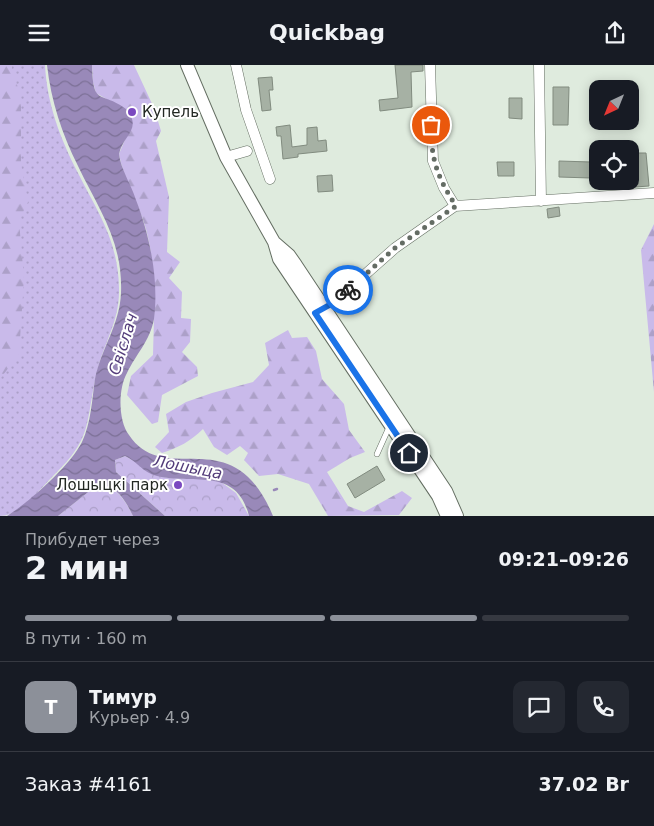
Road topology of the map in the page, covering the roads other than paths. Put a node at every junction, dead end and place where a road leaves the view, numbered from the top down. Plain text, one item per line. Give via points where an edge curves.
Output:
1 (187, 65) edge
2 (236, 65) edge
3 (430, 65) edge
4 (539, 65) edge
5 (247, 151) dead end
6 (226, 157) junction
7 (270, 179) dead end
8 (654, 193) edge
9 (541, 201) junction
10 (456, 206) junction
11 (320, 310) junction
12 (394, 422) junction
13 (377, 454) dead end
14 (447, 516) edge
15 (457, 516) edge

1 - 6 street
2 - 7 street via 246,110
3 - 10 street via 433,161
4 - 9 street
5 - 6 street
6 - 11 street via 274,242 279,259
8 - 9 street
9 - 10 street
10 - 11 street via 395,248 357,283
11 - 12 street
12 - 13 lane via 383,436
12 - 14 street
12 - 15 street via 446,491

